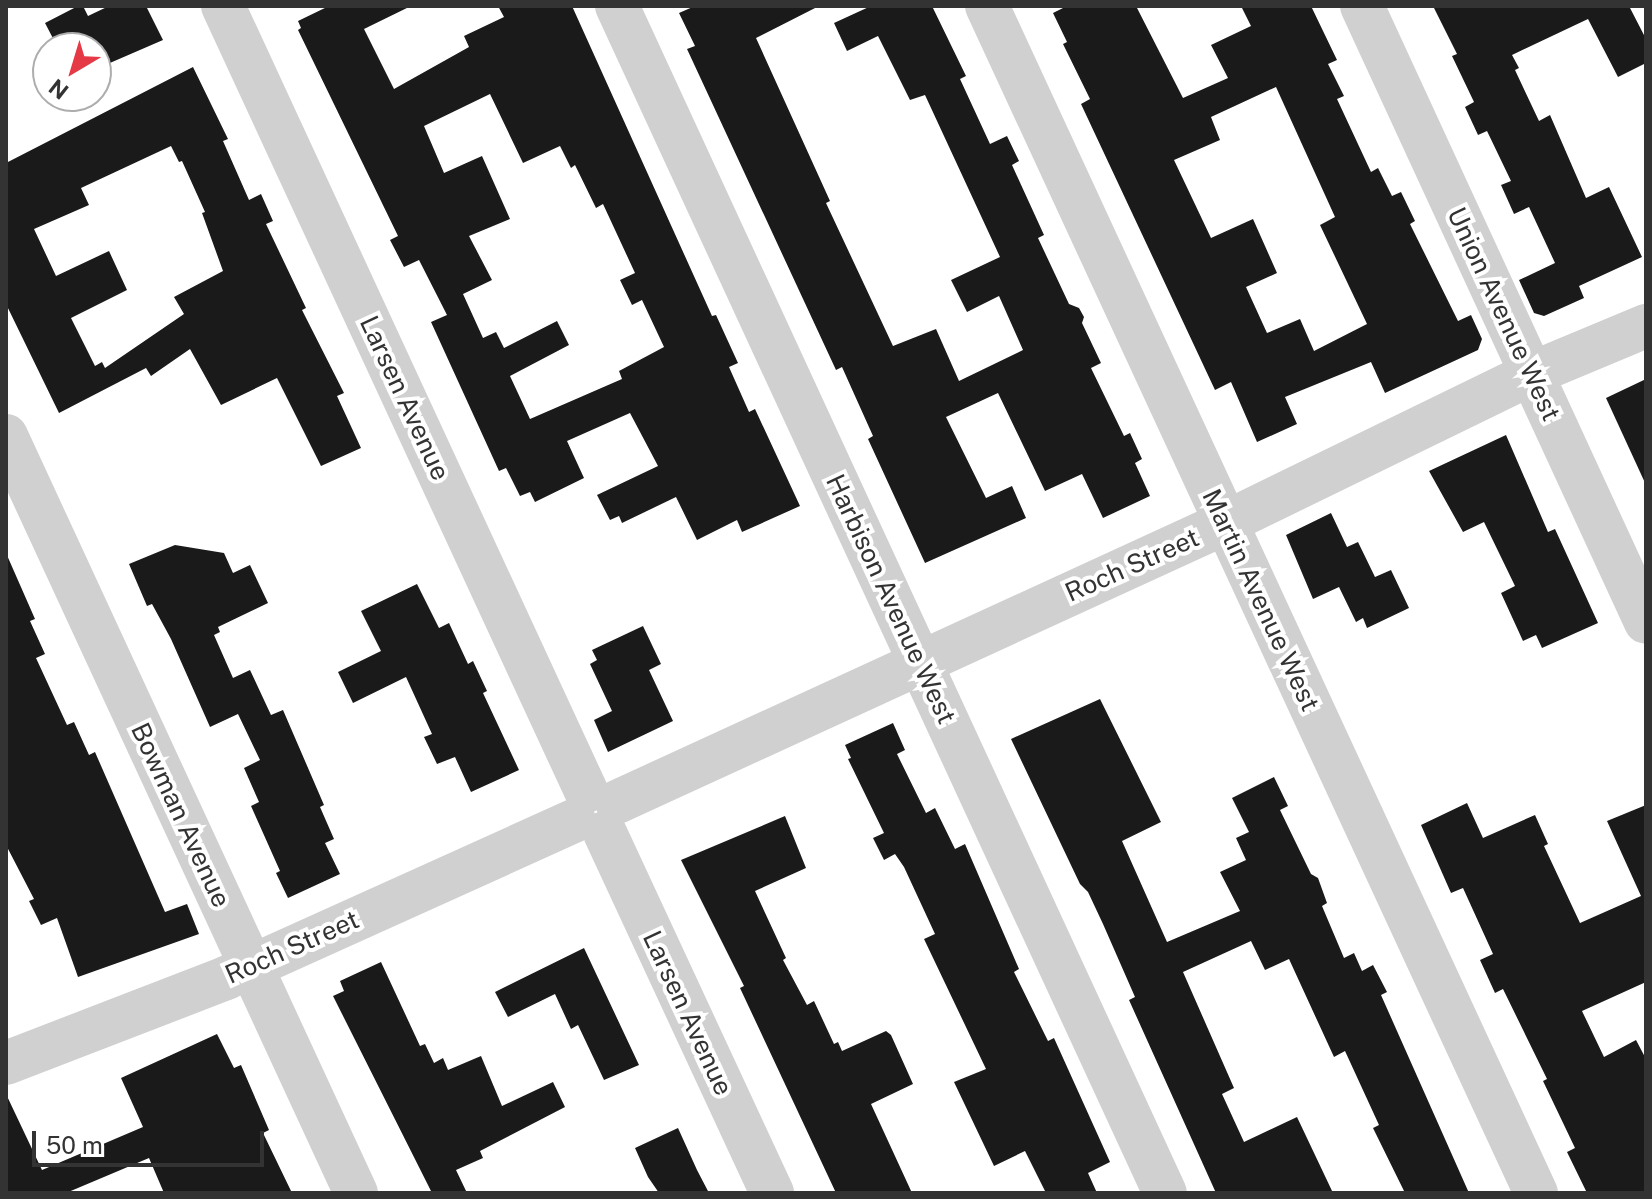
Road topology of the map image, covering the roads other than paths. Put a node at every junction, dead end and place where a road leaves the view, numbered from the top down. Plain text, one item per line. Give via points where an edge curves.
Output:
1 (223, 6) edge
2 (617, 6) edge
3 (987, 6) edge
4 (1362, 6) edge
5 (1646, 326) edge
6 (1531, 374) junction
7 (6, 436) edge
8 (1225, 523) junction
9 (1646, 622) edge
10 (920, 661) junction
11 (596, 812) junction
12 (251, 967) junction
13 (6, 1063) edge
14 (356, 1193) edge
15 (772, 1193) edge
16 (1165, 1193) edge
17 (1536, 1193) edge

1 - 11 street, Larsen Avenue
2 - 10 street, Harbison Avenue West
3 - 8 street, Martin Avenue West
4 - 6 street, Union Avenue West
5 - 6 street, Roch Street
6 - 8 street, Roch Street
6 - 9 street, Union Avenue West
7 - 12 street, Bowman Avenue
8 - 10 street, Roch Street
8 - 17 street, Martin Avenue West
10 - 11 street, Roch Street
10 - 16 street, Harbison Avenue West
11 - 12 street, Roch Street
11 - 15 street, Larsen Avenue
12 - 13 street, Roch Street
12 - 14 street, Bowman Avenue

